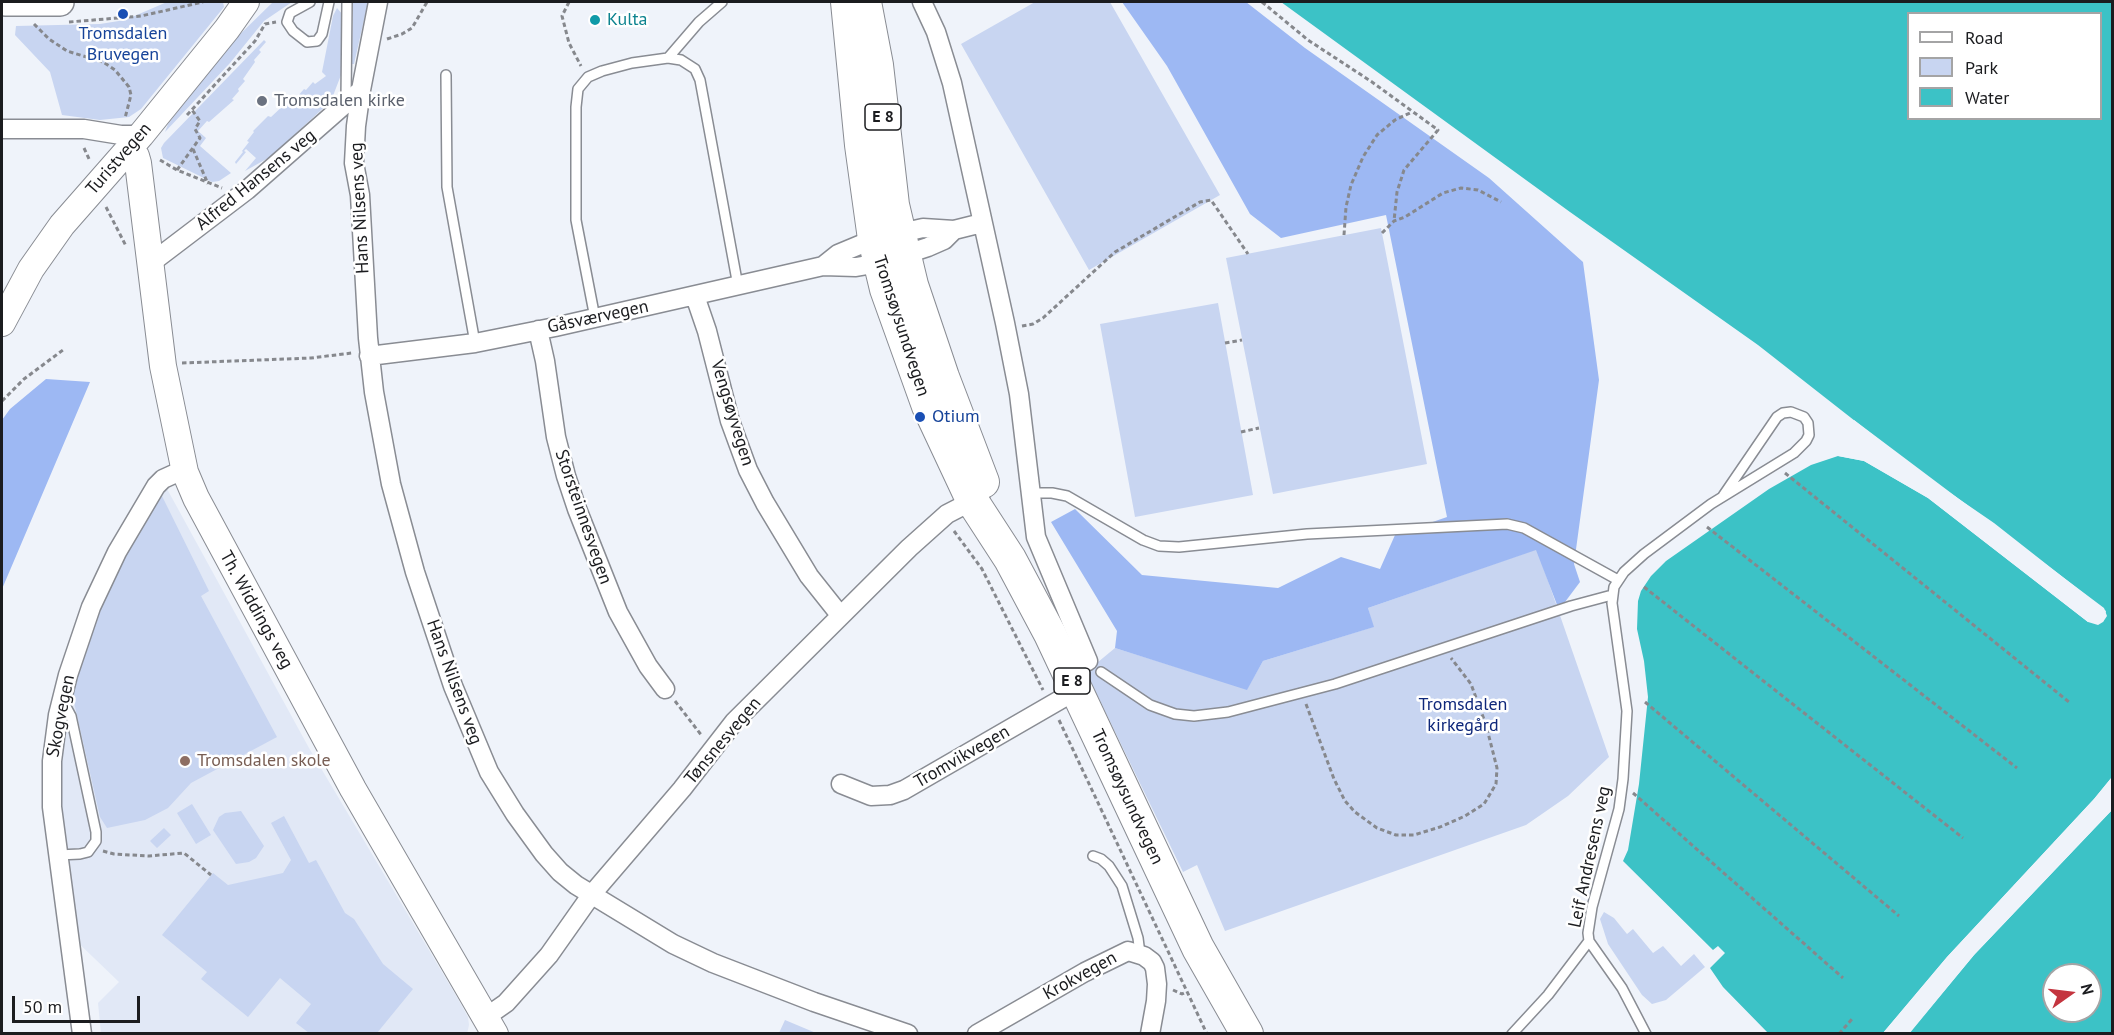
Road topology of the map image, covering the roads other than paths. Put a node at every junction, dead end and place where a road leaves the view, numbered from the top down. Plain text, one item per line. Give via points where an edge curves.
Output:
1 (5, 2) edge
2 (246, 2) edge
3 (310, 2) edge
4 (329, 2) edge
5 (347, 2) edge
6 (378, 2) edge
7 (722, 2) edge
8 (847, 2) edge
9 (865, 2) edge
10 (922, 2) edge
11 (64, 12) edge
12 (668, 58) junction
13 (446, 75) dead end
14 (361, 90) junction
15 (346, 103) junction
16 (2, 129) edge
17 (136, 143) junction
18 (982, 223) junction
19 (889, 248) junction
20 (141, 258) junction
21 (824, 266) junction
22 (738, 286) junction
23 (695, 296) junction
24 (3, 317) edge
25 (595, 318) junction
26 (538, 330) junction
27 (475, 343) junction
28 (369, 353) junction
29 (184, 469) junction
30 (1030, 493) junction
31 (1723, 496) junction
32 (969, 503) junction
33 (1618, 580) junction
34 (1612, 595) junction
35 (840, 615) junction
36 (1082, 679) junction
37 (665, 689) road end
38 (62, 699) junction
39 (841, 784) dead end
40 (58, 855) junction
41 (1093, 856) dead end
42 (592, 894) junction
43 (1589, 940) junction
44 (1140, 954) junction
45 (491, 1028) edge
46 (82, 1034) edge
47 (908, 1034) edge
48 (977, 1034) edge
49 (1150, 1034) edge
50 (1247, 1034) edge
51 (1512, 1034) edge
52 (1646, 1034) edge

1 - 11 main road
2 - 17 street, Turistvegen
3 - 4 lane via 290,13 287,22 292,32 308,42 317,41 322,34
5 - 15 lane
6 - 14 street
7 - 12 lane
8 - 19 highway, Tromsøysundvegen / E 8 via 861,145
9 - 19 highway, Tromsøysundvegen / E 8 via 877,65 893,205
10 - 18 street via 952,83
12 - 22 lane via 688,64 700,80
12 - 25 lane via 602,71 588,77 578,89 576,220
13 - 27 lane via 447,187
14 - 15 street, Alfred Hansens veg
14 - 28 street, Hans Nilsens veg via 354,163 360,195
15 - 20 street, Alfred Hansens veg via 241,195
16 - 17 street via 84,129
17 - 20 street, Th. Widdings veg
17 - 24 street, Turistvegen via 62,225
18 - 19 street via 954,230 944,240
18 - 30 street via 1019,394
19 - 21 street, Gåsværvegen via 837,254
19 - 21 street, Gåsværvegen via 856,267
19 - 32 highway, Tromsøysundvegen / E 8 via 886,289 928,406
20 - 29 street, Th. Widdings veg
21 - 22 street, Gåsværvegen
22 - 23 street, Gåsværvegen
23 - 25 street, Gåsværvegen
23 - 35 street, Vengsøyvegen via 748,470 809,576
25 - 26 street, Gåsværvegen
26 - 27 street, Gåsværvegen
26 - 37 street, Storsteinnesvegen via 556,437 577,509 618,612
27 - 28 street, Gåsværvegen
28 - 42 street, Hans Nilsens veg via 384,449 402,527 468,726 489,772 532,838 560,872
29 - 38 street, Skogvegen via 156,486 117,552 91,607
29 - 45 street, Th. Widdings veg via 211,527 353,789
30 - 33 lane via 1067,496 1159,546 1507,524 1524,528
30 - 36 street via 1036,537
31 - 31 lane, Leif Andresens veg via 1800,447 1809,435 1804,417 1791,412 1777,417
31 - 33 lane, Leif Andresens veg via 1644,554
32 - 35 street, Tønsnesvegen
32 - 36 highway, Tromsøysundvegen / E 8 via 1010,559 1046,626
33 - 34 lane, Leif Andresens veg
34 - 36 lane via 1302,694 1228,712 1175,714
34 - 43 lane, Leif Andresens veg via 1627,733 1622,791 1592,907
35 - 42 street, Tønsnesvegen via 734,722
36 - 39 street, Tromvikvegen via 987,743 897,793 871,796
36 - 50 highway, Tromsøysundvegen / E 8 via 1198,948
38 - 40 street, Skogvegen via 52,761
38 - 40 lane via 70,716 96,841 88,852
40 - 46 street, Skogvegen
41 - 44 lane via 1109,866 1122,886
42 - 45 street, Tønsnesvegen via 544,961 506,1003
42 - 47 street, Hans Nilsens veg via 673,944 713,963
43 - 51 lane, Leif Andresens veg via 1548,995
43 - 52 lane via 1622,988
44 - 48 street, Krokvegen via 1122,952
44 - 49 street, Krokvegen via 1152,962 1156,974

